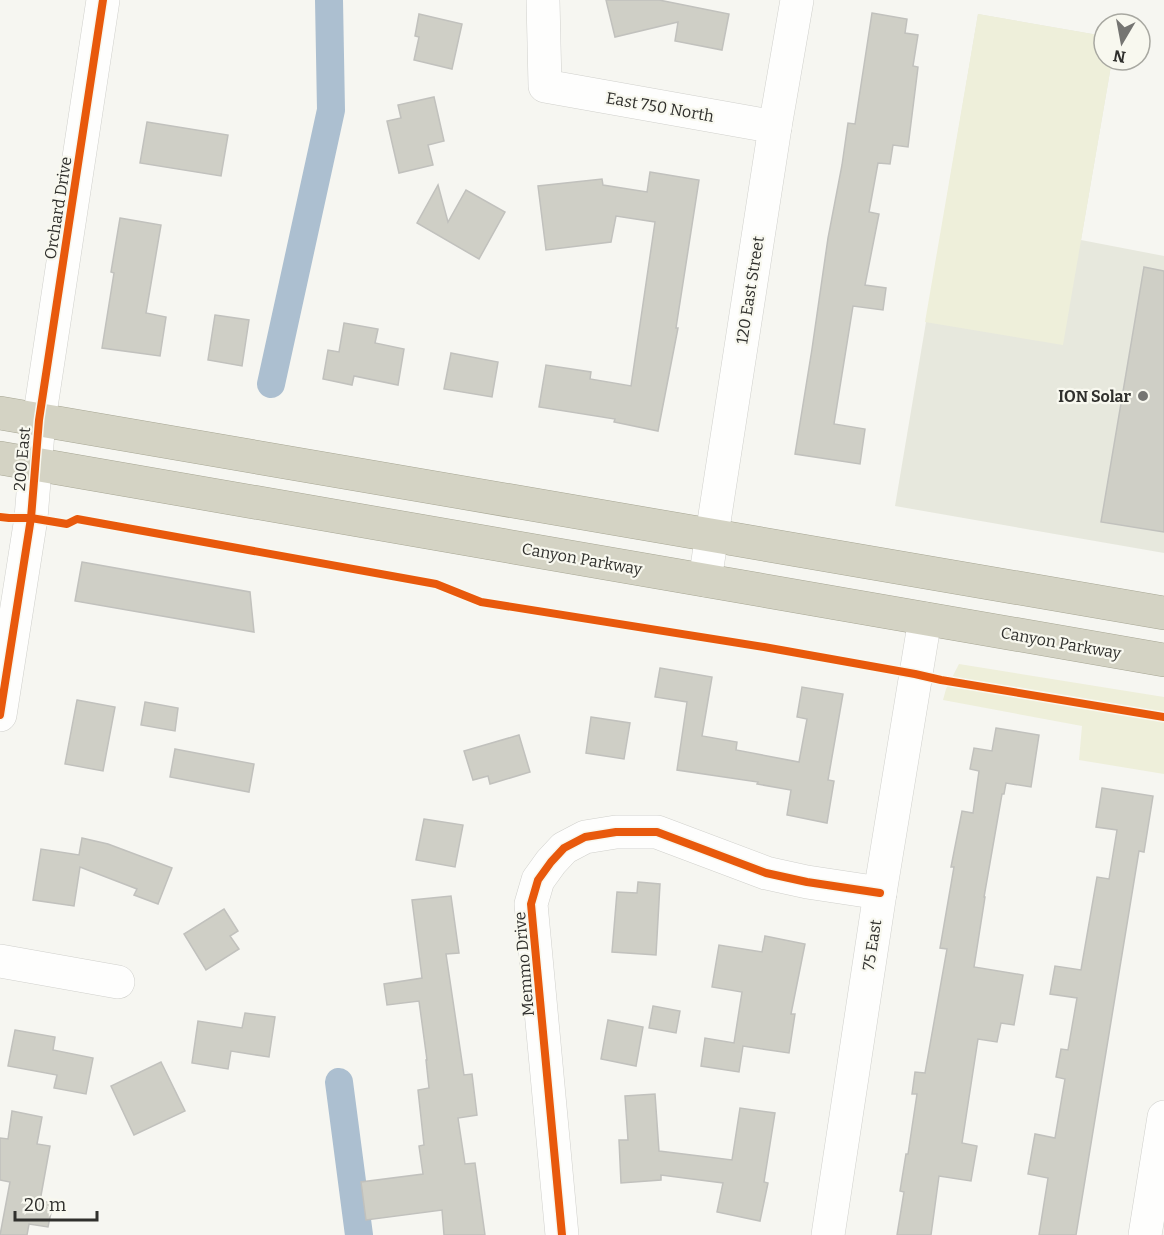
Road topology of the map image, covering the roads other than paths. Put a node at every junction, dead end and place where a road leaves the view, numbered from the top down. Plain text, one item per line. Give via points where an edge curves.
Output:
1 (103, 0) edge
2 (543, 0) edge
3 (796, 0) edge
4 (775, 127) junction
5 (0, 413) edge
6 (39, 420) junction
7 (0, 458) edge
8 (35, 464) junction
9 (711, 536) junction
10 (705, 580) junction
11 (1164, 613) edge
12 (925, 619) junction
13 (1164, 660) edge
14 (0, 715) edge
15 (880, 893) junction
16 (0, 961) edge
17 (118, 982) dead end
18 (1164, 1117) edge
19 (562, 1235) edge
20 (828, 1235) edge
21 (1145, 1235) edge

1 - 6 street, Orchard Drive
2 - 4 street, East 750 North via 545,86
3 - 4 street, 120 East Street
4 - 9 street, 120 East Street
5 - 6 highway
6 - 8 street, 200 East
6 - 9 highway
7 - 8 highway, Canyon Parkway
8 - 10 highway, Canyon Parkway
8 - 14 street, 200 East via 31,518
9 - 10 street, 120 East Street
9 - 11 highway
10 - 12 highway, Canyon Parkway
12 - 13 highway, Canyon Parkway
12 - 15 street, 75 East
15 - 19 street, Memmo Drive via 766,873 657,832 585,837 564,848 538,880 531,904
15 - 20 street, 75 East
16 - 17 street
18 - 21 street

